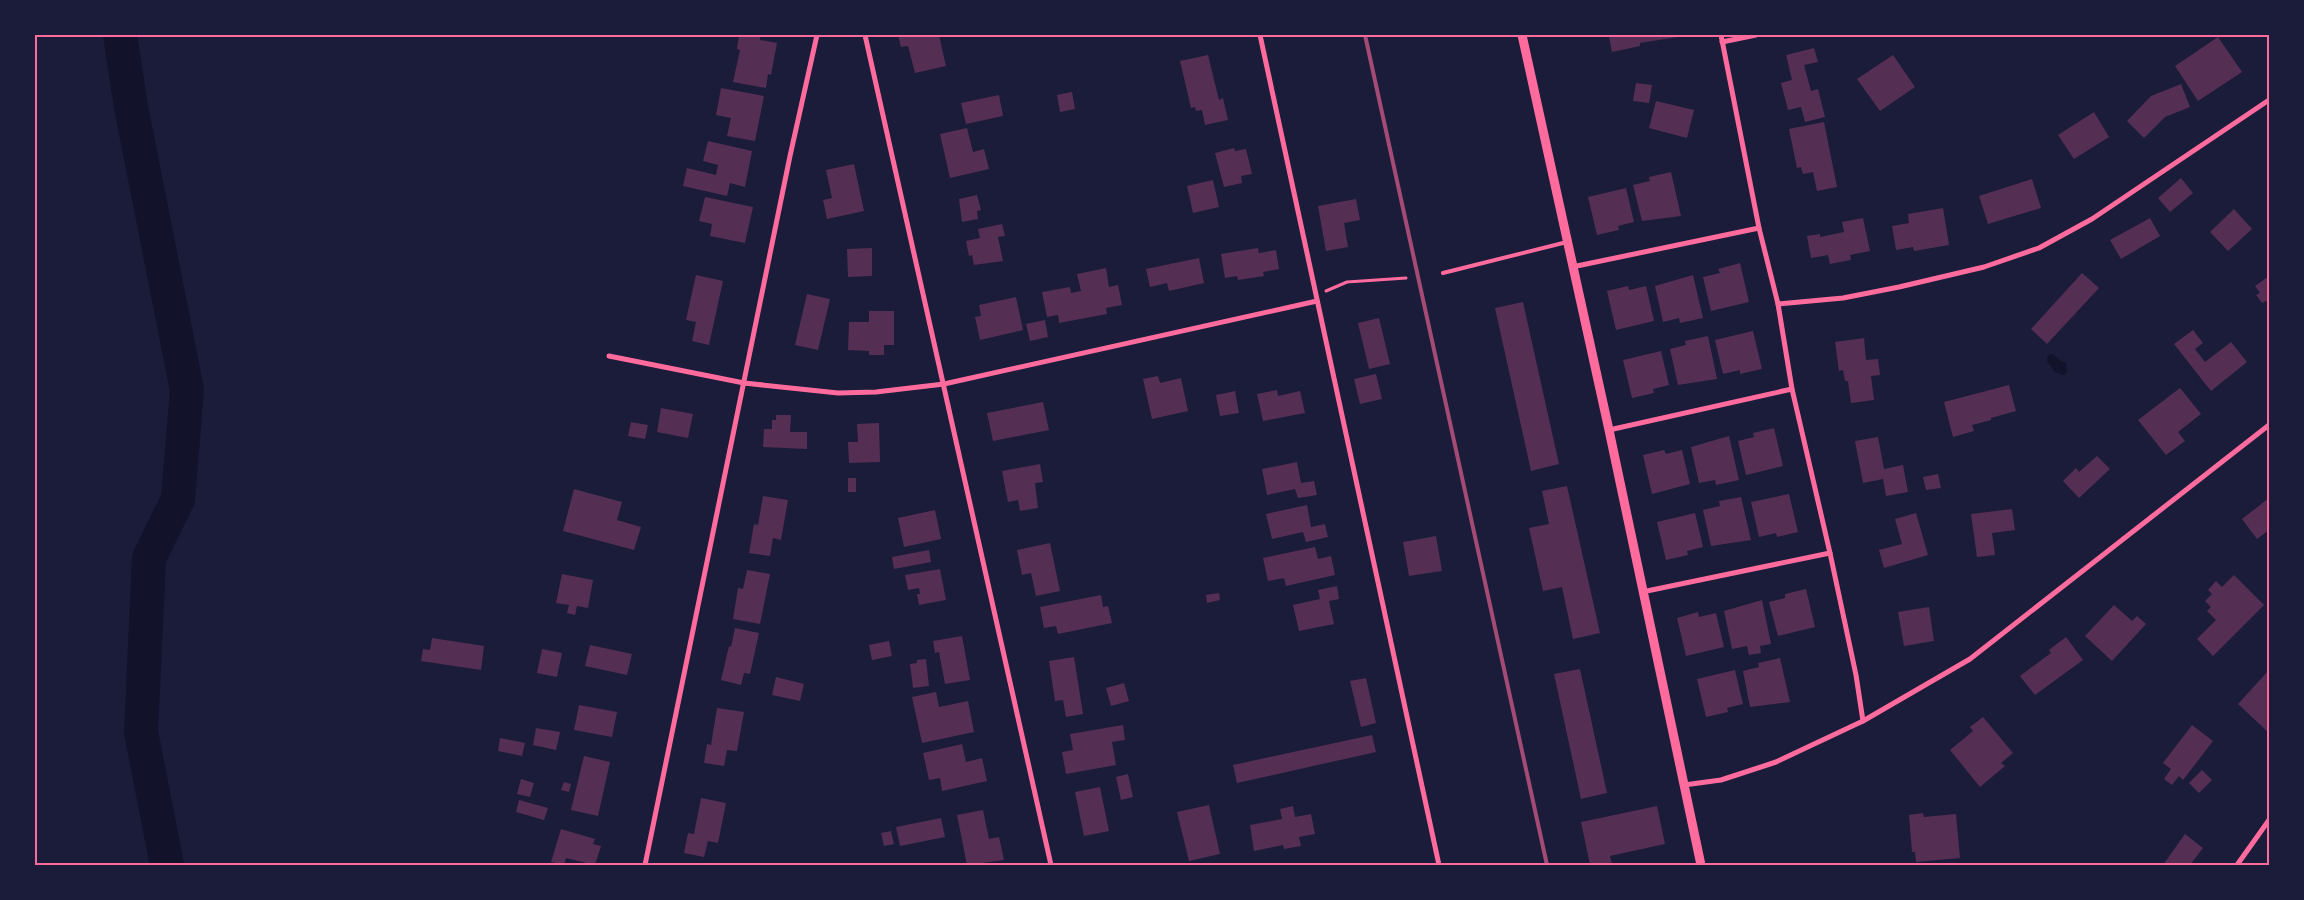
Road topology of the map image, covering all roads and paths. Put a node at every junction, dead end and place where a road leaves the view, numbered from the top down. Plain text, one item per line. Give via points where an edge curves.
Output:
1 (818, 35) edge
2 (865, 35) edge
3 (1260, 35) edge
4 (1522, 35) edge
5 (1721, 35) edge
6 (1756, 35) edge
7 (1722, 42) junction
8 (2269, 100) edge
9 (1759, 228) junction
10 (1567, 242) junction
11 (1572, 267) junction
12 (1443, 273) dead end
13 (1406, 278) dead end
14 (1315, 294) junction
15 (1317, 301) junction
16 (1778, 304) junction
17 (609, 356) dead end
18 (744, 383) junction
19 (944, 384) junction
20 (1792, 390) junction
21 (2269, 426) edge
22 (1609, 430) junction
23 (1830, 553) junction
24 (1642, 592) junction
25 (1863, 721) junction
26 (1684, 785) junction
27 (2269, 820) edge
28 (645, 865) edge
29 (1051, 865) edge
30 (1439, 865) edge
31 (1701, 865) edge
32 (2237, 865) edge

1 - 18 street
2 - 19 street
3 - 14 street
4 - 10 street
5 - 7 street
6 - 7 street
7 - 9 street
8 - 16 street via 2092,219 2038,248 1984,267 1899,288 1843,298
9 - 11 street
9 - 16 street
10 - 11 street
10 - 12 lane
11 - 22 street
13 - 14 path via 1347,282
14 - 15 street
15 - 19 street
15 - 30 street
16 - 20 street
17 - 18 street
18 - 19 street via 838,393
18 - 28 street
19 - 29 street
20 - 22 street
20 - 23 street
21 - 25 street via 1970,659
22 - 24 street
23 - 24 street
23 - 25 street
24 - 26 street
25 - 26 street via 1776,762 1721,780
26 - 31 street
27 - 32 street

